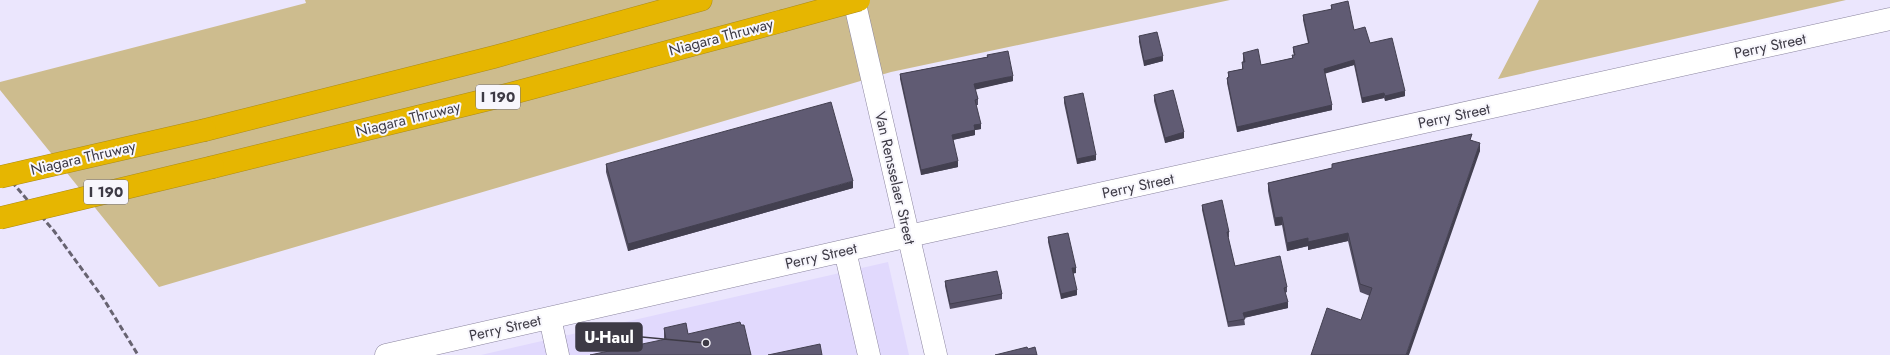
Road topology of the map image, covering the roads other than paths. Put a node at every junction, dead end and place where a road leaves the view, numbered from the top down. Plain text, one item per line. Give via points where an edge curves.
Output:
1 (701, 0) edge
2 (854, 0) edge
3 (860, 0) edge
4 (1890, 19) edge
5 (0, 177) edge
6 (0, 218) edge
7 (908, 236) junction
8 (845, 251) junction
9 (550, 318) junction
10 (386, 355) edge
11 (558, 355) edge
12 (869, 355) edge
13 (936, 355) edge

1 - 5 highway, Niagara Thruway / I 190, bridge via 494,57 205,130
2 - 7 street, Van Rensselaer Street
3 - 6 highway, Niagara Thruway / I 190, bridge via 498,97
4 - 7 street, Perry Street
7 - 8 street, Perry Street
7 - 13 street, Van Rensselaer Street
8 - 9 street, Perry Street
8 - 12 street
9 - 10 street, Perry Street
9 - 11 street

